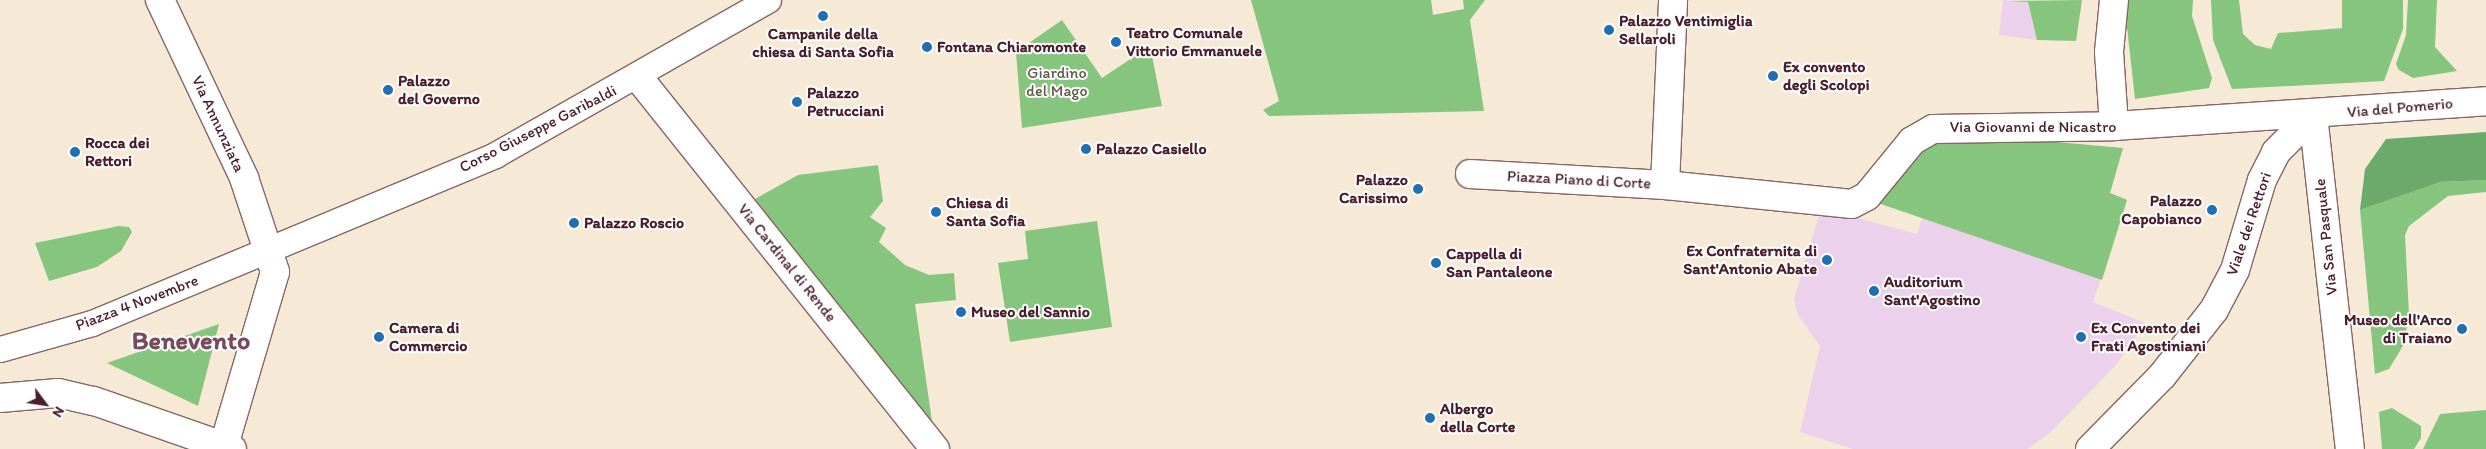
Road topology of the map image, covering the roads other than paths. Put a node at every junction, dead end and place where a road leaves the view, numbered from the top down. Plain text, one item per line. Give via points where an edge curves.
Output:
1 (160, 0) edge
2 (768, 0) edge
3 (1673, 0) edge
4 (2114, 0) edge
5 (638, 77) junction
6 (2486, 101) edge
7 (2313, 115) junction
8 (2114, 126) junction
9 (1470, 174) dead end
10 (1665, 185) junction
11 (270, 250) junction
12 (0, 349) edge
13 (0, 398) edge
14 (226, 448) edge
15 (935, 449) edge
16 (2090, 449) edge
17 (2350, 449) edge

1 - 11 street, Via Annunziata via 244,178
2 - 5 street, Corso Giuseppe Garibaldi
3 - 10 street, Piazza Piano di Corte via 1670,134
4 - 8 street via 2109,52
5 - 11 street, Corso Giuseppe Garibaldi via 495,155
5 - 15 street, Via Cardinal di Rende
6 - 7 street, Via del Pomerio
7 - 8 street, Via Giovanni de Nicastro
7 - 16 street, Viale dei Rettori via 2276,152 2262,180 2235,270 2214,310 2162,376
7 - 17 street, Via San Pasquale
8 - 10 street, Via Giovanni de Nicastro via 1933,128 1912,141 1860,201 1815,200
9 - 10 street, Piazza Piano di Corte
11 - 12 street, Piazza 4 Novembre via 92,323
11 - 14 street, Via Annunziata via 274,272
13 - 14 street via 58,393 94,401

